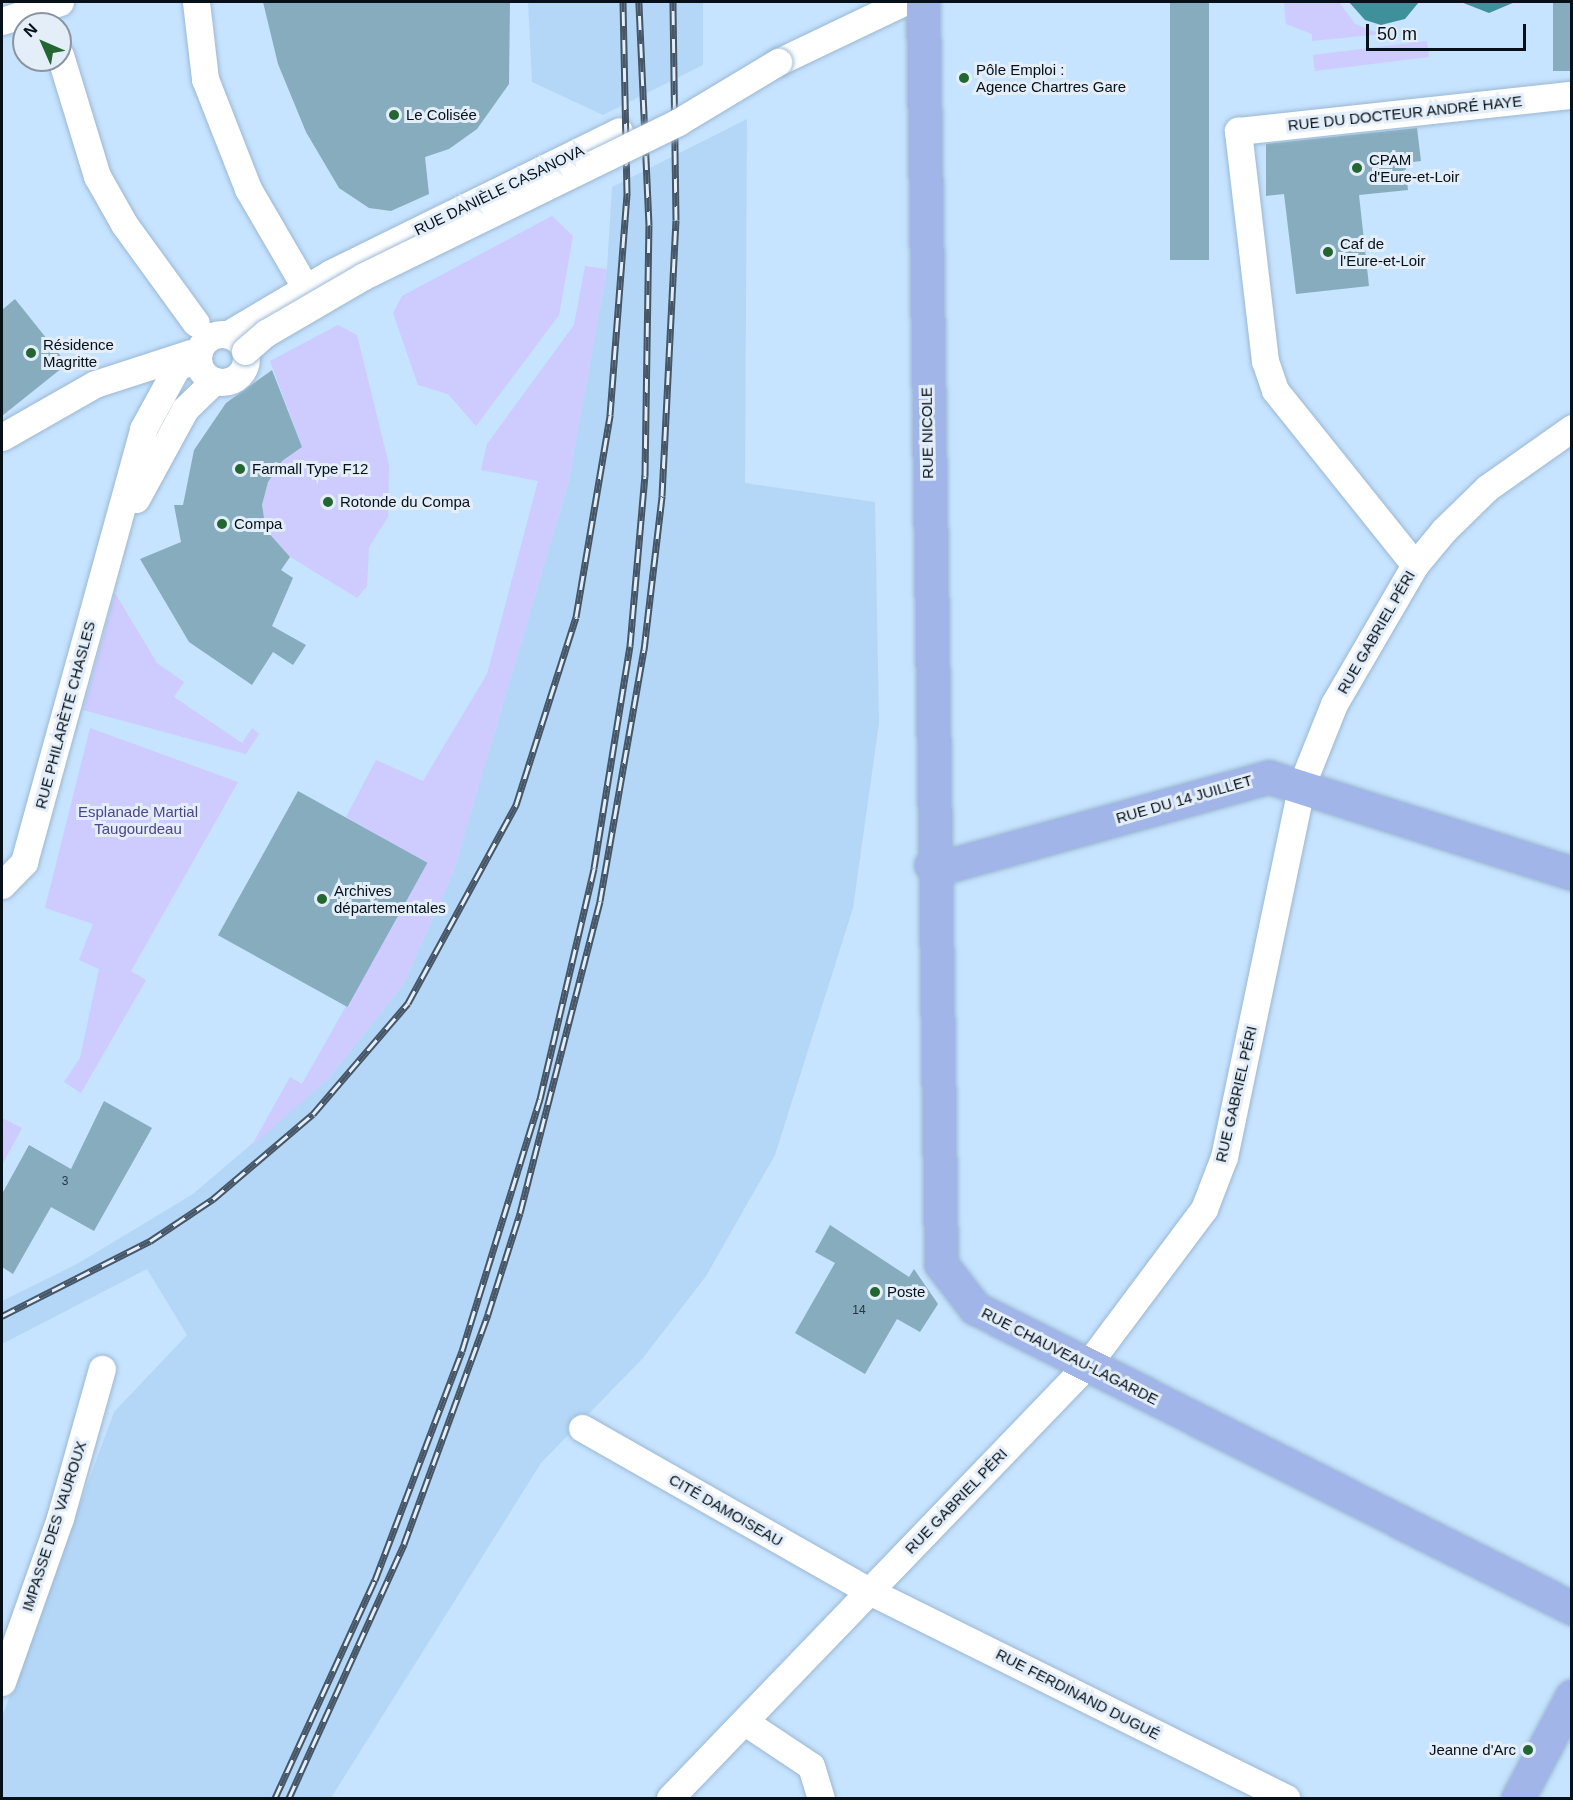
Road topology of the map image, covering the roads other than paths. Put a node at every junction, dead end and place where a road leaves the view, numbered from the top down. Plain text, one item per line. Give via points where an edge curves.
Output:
1 (196, 2) edge
2 (904, 2) edge
3 (923, 2) edge
4 (50, 8) edge
5 (2, 21) edge
6 (778, 62) junction
7 (65, 72) edge
8 (1572, 95) edge
9 (305, 287) junction
10 (212, 342) junction
11 (214, 381) junction
12 (1572, 428) edge
13 (2, 437) edge
14 (114, 536) junction
15 (1415, 565) junction
16 (1302, 784) junction
17 (931, 865) junction
18 (1572, 873) edge
19 (2, 885) edge
20 (1088, 1364) junction
21 (102, 1369) dead end
22 (582, 1428) dead end
23 (869, 1592) junction
24 (1572, 1608) edge
25 (2, 1682) edge
26 (1572, 1696) edge
27 (745, 1722) junction
28 (670, 1798) edge
29 (821, 1798) edge
30 (1286, 1798) edge
31 (1518, 1798) edge

1 - 9 street via 205,79 248,189
2 - 6 street, RUE DANIÈLE CASANOVA
3 - 17 main road, RUE NICOLE
4 - 5 street
6 - 9 street, RUE DANIÈLE CASANOVA, bridge via 619,131
6 - 10 street, RUE DANIÈLE CASANOVA, bridge via 678,122 364,276 266,333
7 - 10 street via 96,176 124,224
8 - 15 street, RUE DU DOCTEUR ANDRÉ HAYE via 1239,131 1265,361 1275,390
9 - 10 street, RUE DANIÈLE CASANOVA
10 - 11 street via 204,375
10 - 11 street via 240,375 229,382
10 - 13 street via 95,384
10 - 14 street, RUE PHILARÈTE CHASLES via 177,367 143,429
11 - 14 street, RUE PHILARÈTE CHASLES via 184,409
12 - 15 street, RUE GABRIEL PÉRI via 1465,506
14 - 19 street, RUE PHILARÈTE CHASLES via 24,862
15 - 16 street, RUE GABRIEL PÉRI via 1334,704
16 - 17 main road, RUE DU 14 JUILLET via 1255,778 951,865
16 - 18 main road, RUE DU 14 JUILLET
16 - 20 street, RUE GABRIEL PÉRI via 1224,1157 1204,1209
17 - 20 main road, RUE CHAUVEAU-LAGARDE via 941,1264 975,1308
20 - 23 street, RUE GABRIEL PÉRI
20 - 24 main road, RUE CHAUVEAU-LAGARDE
21 - 25 street, IMPASSE DES VAUROUX via 60,1518
22 - 23 street, CITÉ DAMOISEAU
23 - 27 street, RUE GABRIEL PÉRI
23 - 30 street, RUE FERDINAND DUGUÉ
26 - 31 main road
27 - 28 street, RUE GABRIEL PÉRI
27 - 29 street via 811,1766

